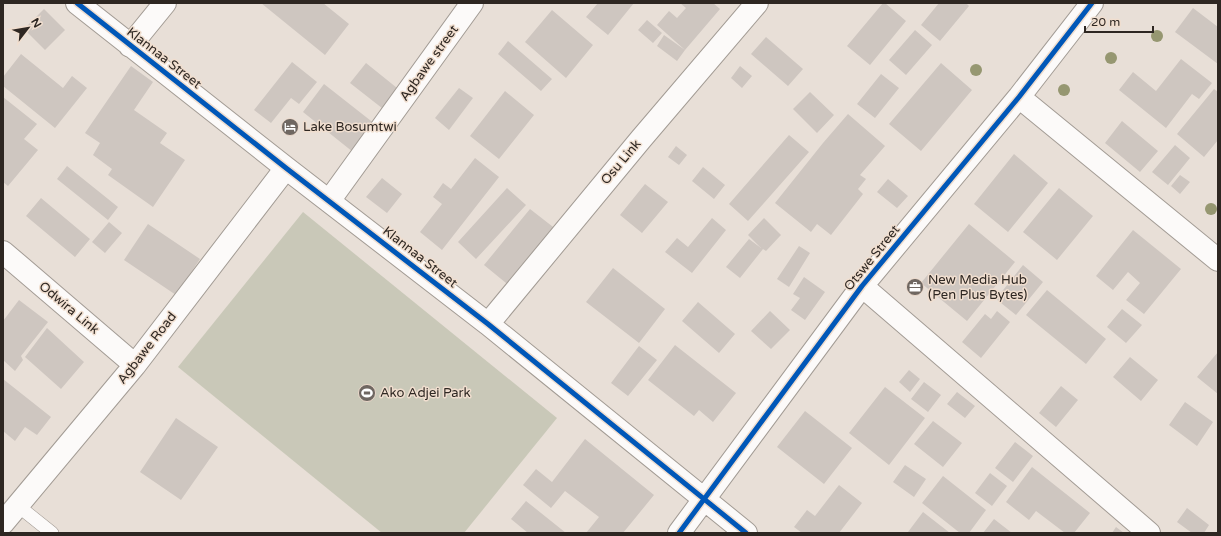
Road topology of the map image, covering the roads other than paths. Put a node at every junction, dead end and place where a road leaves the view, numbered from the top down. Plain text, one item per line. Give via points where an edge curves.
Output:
1 (77, 3) edge
2 (165, 3) edge
3 (472, 3) edge
4 (757, 3) edge
5 (1092, 3) edge
6 (130, 46) junction
7 (1019, 97) junction
8 (286, 168) junction
9 (329, 201) junction
10 (3, 252) edge
11 (1218, 260) edge
12 (862, 286) junction
13 (488, 324) junction
14 (135, 365) junction
15 (704, 499) junction
16 (17, 505) junction
17 (3, 523) edge
18 (52, 533) edge
19 (679, 533) edge
20 (746, 533) edge
21 (1149, 533) edge

1 - 6 street, Klannaa Street
2 - 6 street
3 - 9 street, Agbawe street
4 - 13 street, Osu Link
5 - 7 street, Otswe Street
6 - 8 street, Klannaa Street
7 - 11 street
7 - 12 street, Otswe Street
8 - 9 street, Klannaa Street
8 - 14 street, Agbawe Road
9 - 13 street, Klannaa Street
10 - 14 street, Odwira Link
12 - 15 street, Otswe Street
12 - 21 street
13 - 15 street, Klannaa Street
14 - 16 street, Agbawe Road
15 - 19 street, Otswe Street
15 - 20 street, Klannaa Street
16 - 17 street, Agbawe Road
16 - 18 lane

